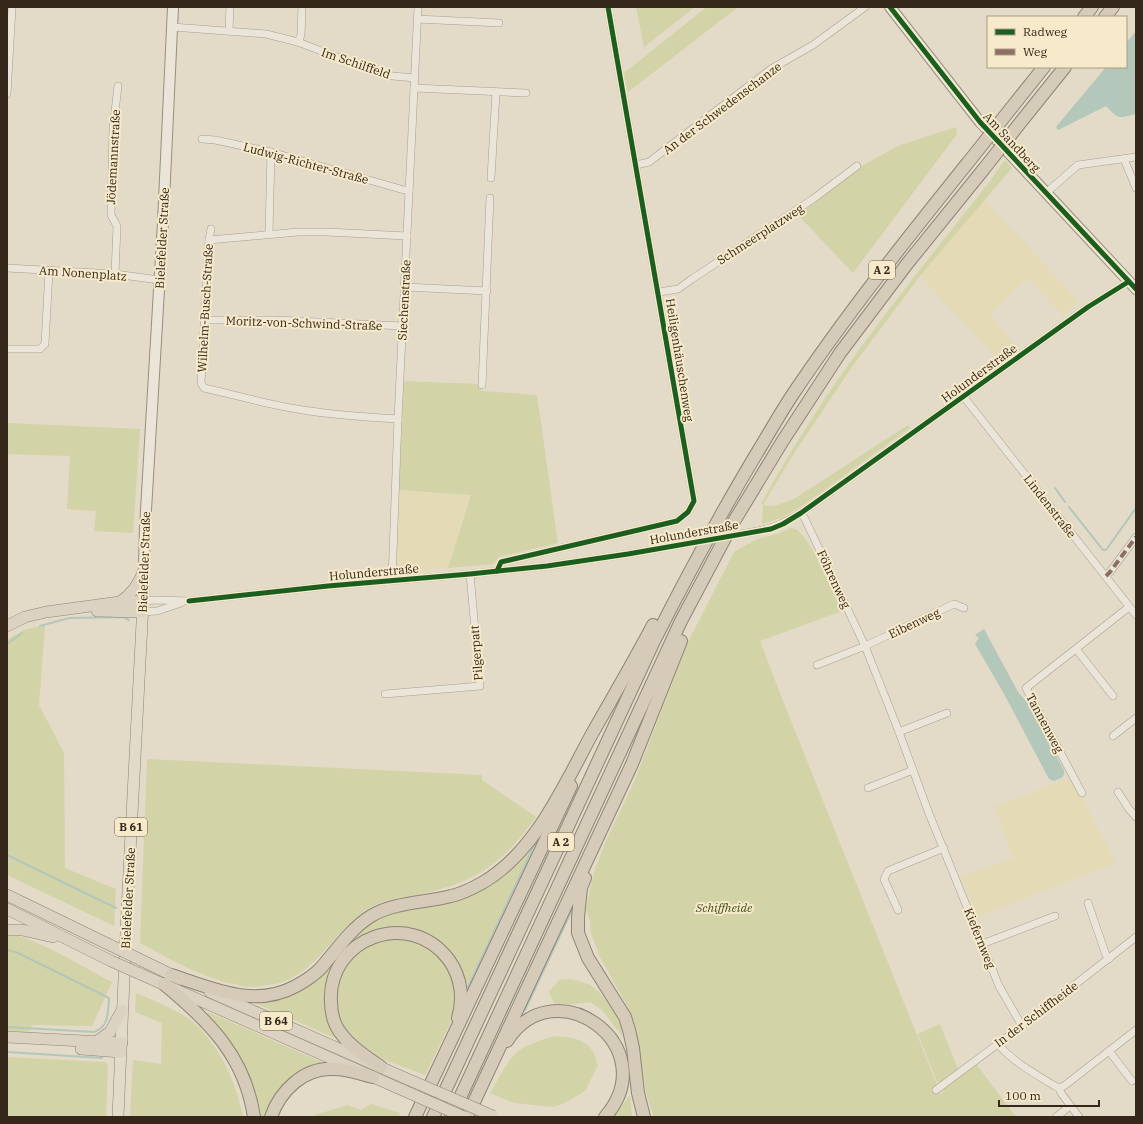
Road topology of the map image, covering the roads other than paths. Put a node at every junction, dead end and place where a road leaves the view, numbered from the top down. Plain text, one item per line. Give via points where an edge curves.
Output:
1 (12, 7) edge
2 (173, 7) edge
3 (230, 7) edge
4 (302, 7) edge
5 (418, 7) edge
6 (608, 7) edge
7 (865, 7) edge
8 (890, 7) edge
9 (1092, 7) edge
10 (1113, 7) edge
11 (1085, 16) edge
12 (1106, 16) edge
13 (417, 19) junction
14 (499, 23) dead end
15 (172, 27) junction
16 (229, 31) junction
17 (298, 42) junction
18 (1043, 68) edge
19 (1064, 68) edge
20 (415, 78) junction
21 (118, 86) dead end
22 (414, 88) junction
23 (496, 92) junction
24 (526, 93) dead end
25 (7, 94) edge
26 (202, 139) dead end
27 (271, 152) junction
28 (1136, 157) edge
29 (1124, 159) junction
30 (636, 165) junction
31 (857, 166) dead end
32 (491, 178) dead end
33 (1136, 188) edge
34 (409, 190) junction
35 (1046, 193) junction
36 (490, 198) dead end
37 (211, 229) dead end
38 (269, 234) junction
39 (407, 236) junction
40 (209, 240) junction
41 (7, 268) edge
42 (49, 271) junction
43 (114, 274) junction
44 (159, 280) junction
45 (1132, 285) edge
46 (405, 287) junction
47 (487, 291) junction
48 (659, 292) junction
49 (205, 320) junction
50 (403, 326) junction
51 (7, 349) edge
52 (482, 384) dead end
53 (963, 396) junction
54 (398, 419) junction
55 (801, 513) junction
56 (1136, 537) edge
57 (691, 568) junction
58 (144, 570) junction
59 (497, 571) junction
60 (470, 574) junction
61 (1106, 576) junction
62 (392, 580) junction
63 (696, 594) junction
64 (189, 601) junction
65 (120, 602) junction
66 (143, 607) junction
67 (1129, 607) junction
68 (964, 608) dead end
69 (1136, 615) edge
70 (7, 626) edge
71 (7, 630) edge
72 (864, 646) junction
73 (1076, 649) junction
74 (817, 665) dead end
75 (385, 694) dead end
76 (1113, 696) dead end
77 (947, 713) dead end
78 (602, 716) junction
79 (1136, 718) edge
80 (899, 732) junction
81 (1113, 736) dead end
82 (913, 770) junction
83 (868, 788) dead end
84 (1082, 792) dead end
85 (1118, 792) dead end
86 (1136, 817) edge
87 (935, 827) joint
88 (601, 830) junction
89 (944, 848) junction
90 (7, 894) edge
91 (1088, 903) dead end
92 (7, 909) edge
93 (898, 910) dead end
94 (1055, 916) dead end
95 (7, 930) edge
96 (1136, 937) edge
97 (982, 944) junction
98 (91, 951) junction
99 (1109, 959) junction
100 (168, 980) junction
101 (122, 1010) junction
102 (1022, 1026) junction
103 (1136, 1030) edge
104 (7, 1037) edge
105 (96, 1042) junction
106 (7, 1044) edge
107 (998, 1044) junction
108 (121, 1048) junction
109 (1109, 1051) junction
110 (444, 1057) junction
111 (491, 1065) junction
112 (377, 1072) junction
113 (1132, 1080) dead end
114 (1059, 1088) junction
115 (936, 1090) dead end
116 (1070, 1106) junction
117 (494, 1116) edge
118 (118, 1117) edge
119 (254, 1117) edge
120 (271, 1117) edge
121 (415, 1117) edge
122 (433, 1117) edge
123 (451, 1117) edge
124 (465, 1117) edge
125 (605, 1117) edge
126 (644, 1117) edge
127 (1056, 1117) edge
128 (1079, 1117) edge

1 - 25 street
2 - 15 main road, Bielefelder Straße
3 - 16 street
4 - 17 street
5 - 13 street, Siechenstraße
6 - 30 street, Heiligenhäuschenweg
7 - 30 street, An der Schwedenschanze via 813,45 771,69 649,162
8 - 35 main road, Am Sandberg via 967,107
9 - 11 highway
10 - 12 highway
13 - 14 street
13 - 20 street, Siechenstraße
15 - 16 street, Im Schilffeld
15 - 44 main road, Bielefelder Straße
16 - 17 street, Im Schilffeld via 266,34
17 - 20 street, Im Schilffeld via 378,73
18 - 57 highway, A 2, bridge via 893,257 792,395
19 - 63 highway, A 2, bridge via 907,264 825,376 757,482
20 - 22 street, Siechenstraße
21 - 43 street, Jödemannstraße via 113,129 111,215 117,226
22 - 23 street
22 - 34 street, Siechenstraße
23 - 24 street
23 - 32 street
26 - 27 street, Ludwig-Richter-Straße
27 - 34 street, Ludwig-Richter-Straße
27 - 38 street
28 - 29 street
29 - 33 street
29 - 35 street via 1078,165
30 - 48 street, Heiligenhäuschenweg
31 - 48 street, Schmeerplatzweg via 801,208 678,288
34 - 39 street, Siechenstraße
35 - 45 main road, Am Sandberg
36 - 47 street
37 - 40 street, Wilhelm-Busch-Straße
38 - 39 street via 327,232
38 - 40 street
39 - 46 street, Siechenstraße
40 - 49 street, Wilhelm-Busch-Straße
41 - 42 street, Am Nonenplatz
42 - 43 street, Am Nonenplatz
42 - 51 street via 45,344 40,349
43 - 44 street, Am Nonenplatz
44 - 58 main road, Bielefelder Straße
45 - 53 street, Holunderstraße via 1088,307
46 - 47 street
46 - 50 street, Siechenstraße
47 - 52 street
48 - 59 street, Heiligenhäuschenweg via 694,501 688,512 677,521 501,562
49 - 50 street, Moritz-von-Schwind-Straße via 276,320
49 - 54 street, Wilhelm-Busch-Straße via 201,383 204,388 296,409
50 - 54 street, Siechenstraße
53 - 55 street, Holunderstraße
53 - 61 street, Lindenstraße
54 - 62 street, Siechenstraße
55 - 59 street, Holunderstraße, bridge via 771,529 628,554
55 - 72 street, Föhrenweg
56 - 61 street
57 - 78 highway via 666,602
57 - 122 highway, A 2 via 654,641
58 - 65 highway via 133,591
58 - 66 main road, Bielefelder Straße
59 - 60 street, Holunderstraße
60 - 62 street, Holunderstraße
60 - 75 street, Pilgerpatt via 480,686
61 - 67 street, Lindenstraße
62 - 64 street, Holunderstraße
63 - 88 highway via 632,764
63 - 123 highway, A 2 via 681,621
64 - 66 street, Holunderstraße via 157,610
64 - 66 street, Holunderstraße via 156,600
65 - 66 highway
65 - 70 highway via 35,614
66 - 71 highway via 60,613 26,621
66 - 101 main road, Bielefelder Straße / B 61
67 - 69 street, Lindenstraße
67 - 73 street, Tannenweg
68 - 72 street, Eibenweg via 954,604
72 - 74 street
72 - 80 street, Föhrenweg
73 - 76 street
73 - 84 street, Tannenweg via 1026,688
77 - 80 street
78 - 100 highway via 530,840 500,872 453,896 378,912 364,920 318,971 288,991 251,997
78 - 110 highway
79 - 81 street
80 - 82 street, Föhrenweg
82 - 83 street
82 - 87 street, Föhrenweg
85 - 86 street
87 - 89 street, Kiefernweg
88 - 111 highway
88 - 126 highway via 581,888 578,933 588,958 625,1017 633,1048 638,1093
89 - 93 street via 888,871 884,879
89 - 97 street, Kiefernweg
90 - 100 highway, B 64, bridge via 139,959
91 - 99 street
92 - 98 highway, B 64
94 - 97 street
95 - 98 highway via 46,935
96 - 99 street, In der Schiffheide
97 - 102 street, Kiefernweg via 999,986
98 - 100 highway, B 64, bridge via 138,973
99 - 102 street, In der Schiffheide
100 - 112 highway, B 64
100 - 119 highway via 229,1049 251,1098
101 - 105 highway, B 61 via 110,1032
101 - 108 main road, Bielefelder Straße / B 61
102 - 107 street, In der Schiffheide
103 - 109 street
104 - 105 highway
105 - 108 highway
106 - 108 highway
107 - 114 street via 1028,1069
107 - 115 street, In der Schiffheide
108 - 118 main road, Bielefelder Straße / B 61
109 - 113 street
109 - 114 street
110 - 112 highway via 461,1000 460,984 455,970 441,951 421,938 399,933 383,934 361,943 343,960 333,981 330,997 334,1021 342,1036
110 - 121 highway
111 - 124 highway
111 - 125 highway via 511,1035 531,1018 554,1011 570,1012 585,1017 599,1025 610,1036 621,1062 620,1090 614,1105
112 - 117 highway, B 64, bridge via 405,1078
112 - 120 highway via 334,1069 311,1073 297,1080 286,1090
112 - 124 highway, B 64, bridge via 398,1088
114 - 116 street via 1060,1094
116 - 127 street
116 - 128 street

